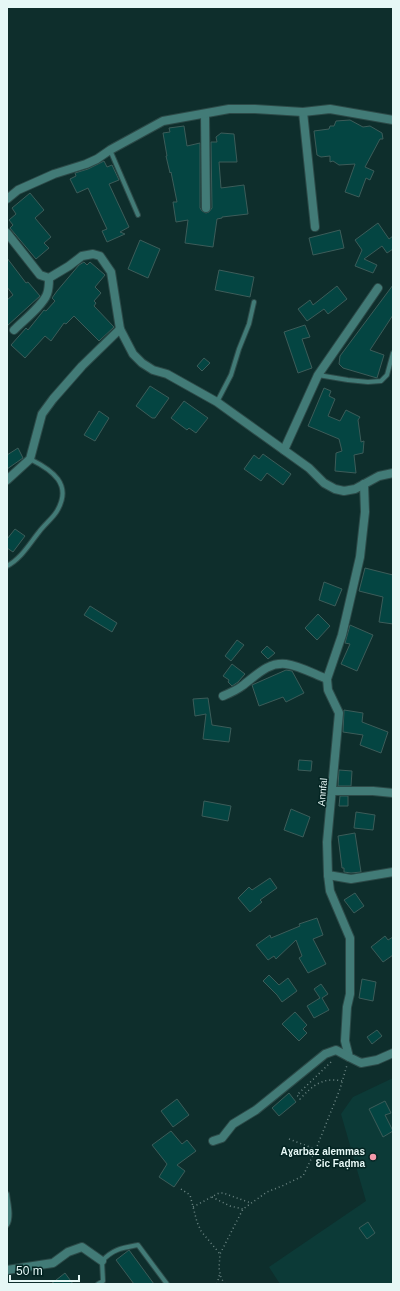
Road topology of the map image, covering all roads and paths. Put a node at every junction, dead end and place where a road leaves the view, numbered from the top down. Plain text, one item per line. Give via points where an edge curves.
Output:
1 (303, 112) junction
2 (205, 114) junction
3 (393, 120) edge
4 (110, 150) junction
5 (7, 199) edge
6 (206, 208) dead end
7 (138, 216) dead end
8 (315, 227) dead end
9 (7, 233) edge
10 (49, 278) junction
11 (378, 288) dead end
12 (254, 302) dead end
13 (120, 329) junction
14 (14, 330) dead end
15 (393, 353) edge
16 (318, 375) junction
17 (217, 402) junction
18 (284, 450) junction
19 (30, 459) junction
20 (393, 473) edge
21 (7, 480) edge
22 (364, 484) junction
23 (7, 566) edge
24 (327, 679) junction
25 (223, 696) dead end
26 (332, 791) junction
27 (393, 793) edge
28 (393, 872) edge
29 (328, 875) junction
30 (393, 1053) edge
31 (349, 1057) junction
32 (332, 1061) dead end
33 (342, 1081) junction
34 (289, 1139) dead end
35 (213, 1141) dead end
36 (316, 1149) junction
37 (333, 1156) dead end
38 (181, 1189) dead end
39 (7, 1194) edge
40 (211, 1197) junction
41 (251, 1203) junction
42 (193, 1207) junction
43 (244, 1209) junction
44 (7, 1225) edge
45 (220, 1254) junction
46 (102, 1261) junction
47 (7, 1270) edge
48 (220, 1273) junction
49 (98, 1284) edge
50 (167, 1284) edge
51 (216, 1284) edge
52 (225, 1284) edge

1 - 2 street via 229,109
1 - 3 street via 330,109
1 - 8 street
2 - 4 street via 163,121
2 - 6 street
4 - 5 street via 86,164 54,174 18,190
4 - 7 lane
9 - 10 street via 40,275
10 - 13 street via 82,256 100,256 111,272
10 - 14 street via 47,295
11 - 16 street
12 - 17 lane via 231,375
13 - 17 street via 133,354 142,363
13 - 19 street via 82,366 42,414
15 - 16 lane via 387,375 381,380 362,382
16 - 18 street
17 - 18 street
18 - 22 street via 335,489 356,489
19 - 21 street
19 - 23 lane via 54,474 61,483 63,497 57,511 22,554
20 - 22 street via 379,476
22 - 24 street via 365,512 360,557 342,635
24 - 25 street via 296,666 269,666 242,686
24 - 26 street, Annfal via 328,690 339,713
26 - 27 street
26 - 29 street, Annfal via 327,842
28 - 29 street via 351,879
29 - 31 street, Annfal via 330,891 350,938 350,994 345,1041
30 - 31 street via 362,1063
31 - 33 path
31 - 35 street via 336,1050 325,1054 256,1110 234,1124 222,1138
32 - 33 path via 297,1095 300,1099 313,1085 331,1079
33 - 36 path
34 - 36 path
36 - 37 path
36 - 41 path via 303,1176 267,1192
38 - 42 path via 190,1195
39 - 44 lane
40 - 41 path via 223,1193
40 - 42 path
40 - 43 path
41 - 43 path
42 - 45 path via 201,1231
43 - 45 path
45 - 48 path
46 - 47 street via 82,1247 68,1252 53,1264
46 - 49 lane via 102,1280
46 - 50 lane via 110,1252 138,1245
48 - 51 path
48 - 52 path

